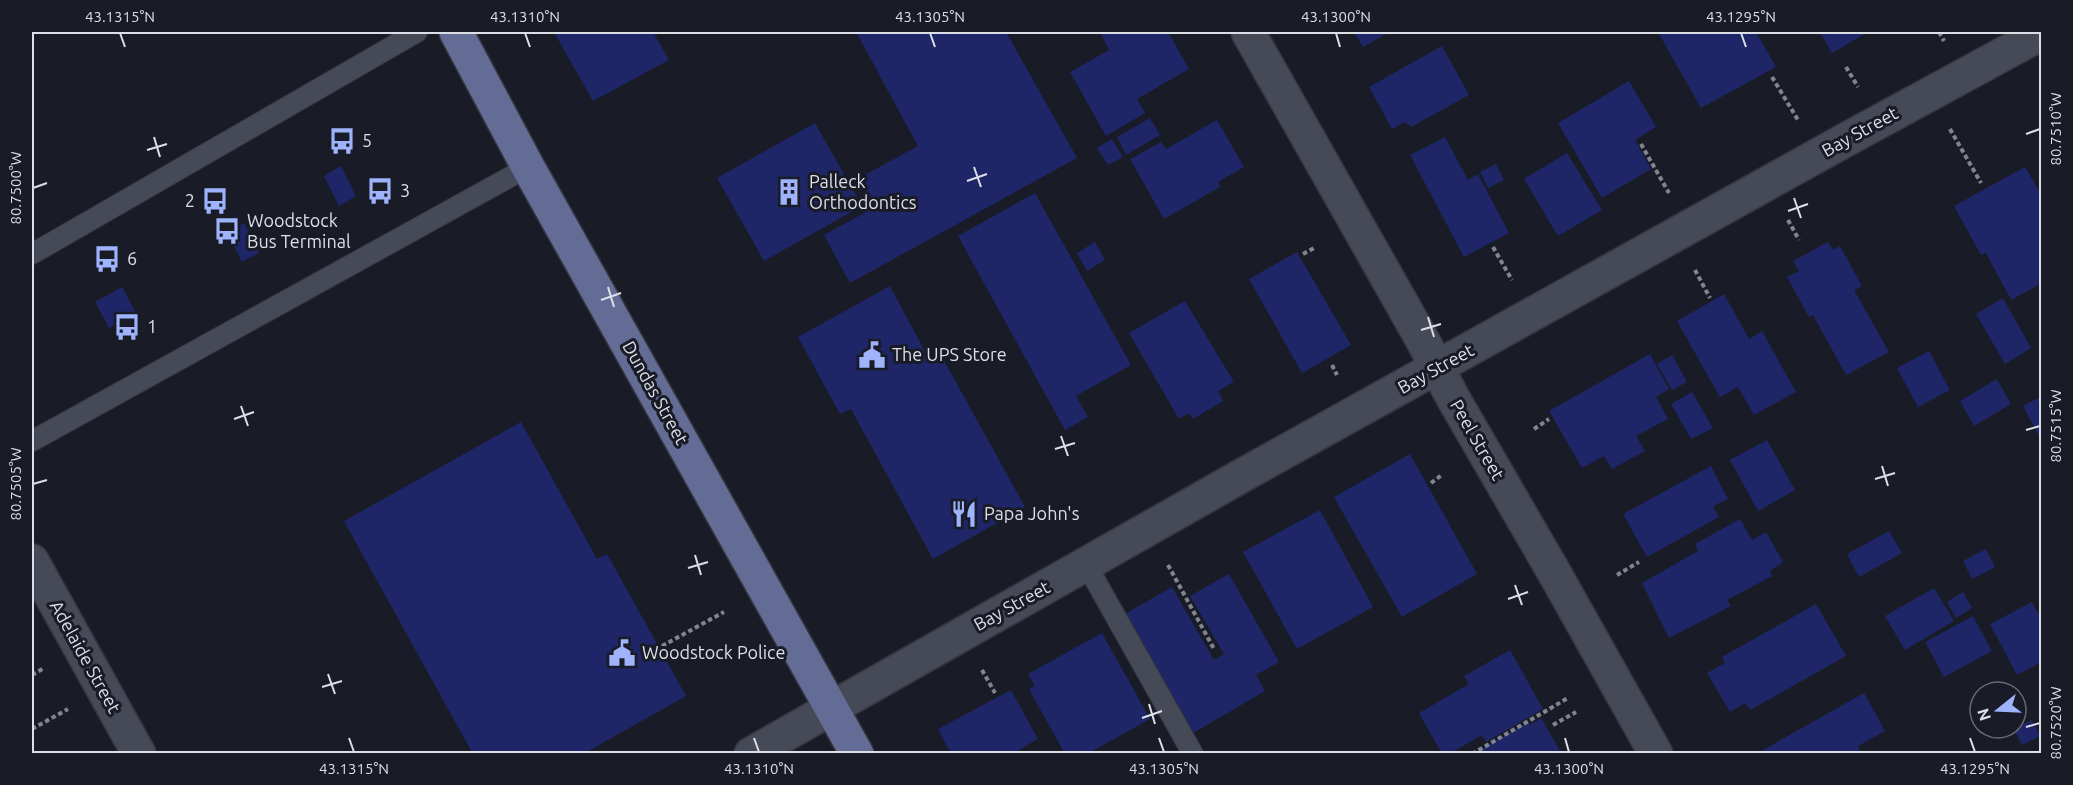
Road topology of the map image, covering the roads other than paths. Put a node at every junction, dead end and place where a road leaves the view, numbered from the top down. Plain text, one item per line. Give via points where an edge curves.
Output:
1 (417, 32) edge
2 (456, 32) edge
3 (1248, 32) edge
4 (2042, 33) edge
5 (528, 167) junction
6 (32, 254) edge
7 (1437, 368) junction
8 (32, 441) edge
9 (32, 561) edge
10 (1086, 564) junction
11 (832, 708) junction
12 (139, 753) edge
13 (751, 753) edge
14 (857, 753) edge
15 (1193, 753) edge
16 (1656, 753) edge

1 - 6 lane
2 - 5 main road, Dundas Street
3 - 7 street, Peel Street
4 - 7 street, Bay Street
5 - 8 lane
5 - 11 main road, Dundas Street
7 - 10 street, Bay Street
7 - 16 street, Peel Street
9 - 12 street, Adelaide Street
10 - 11 street, Bay Street
10 - 15 lane
11 - 13 street, Bay Street
11 - 14 main road, Dundas Street

